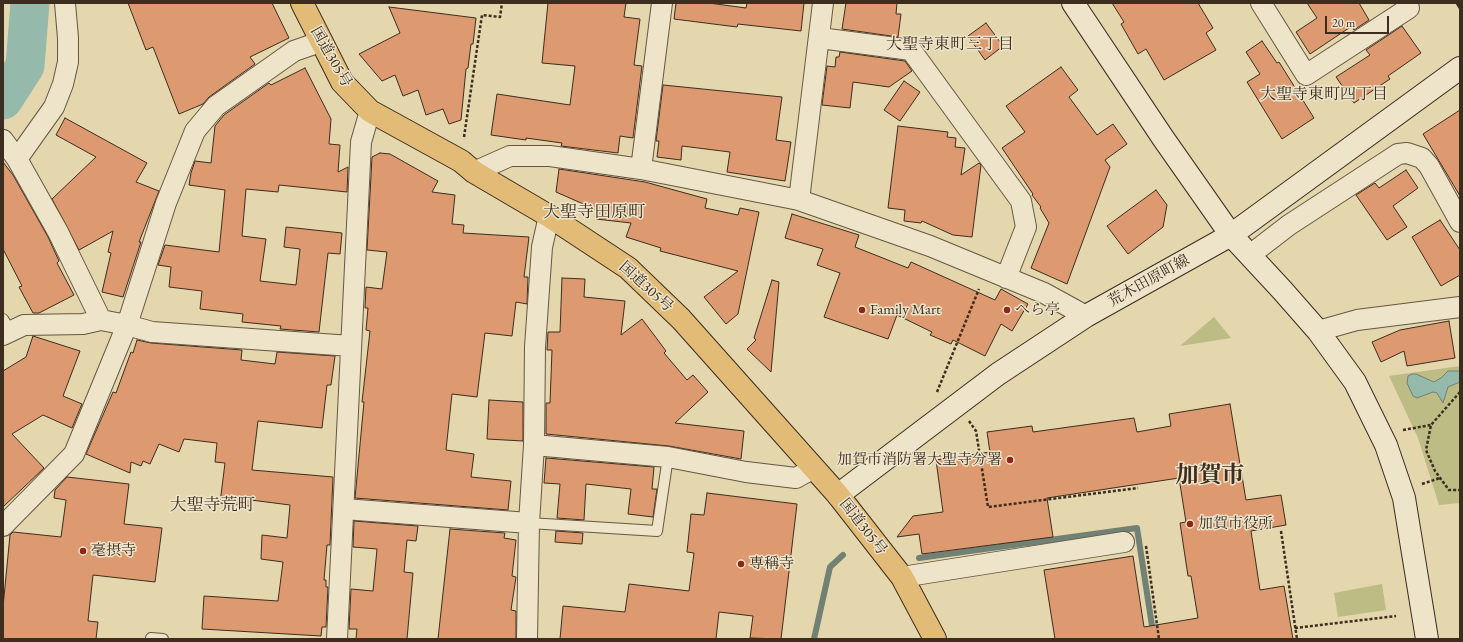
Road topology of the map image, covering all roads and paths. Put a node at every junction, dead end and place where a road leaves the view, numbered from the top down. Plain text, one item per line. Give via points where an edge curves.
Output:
1 (65, 3) edge
2 (302, 3) edge
3 (502, 3) edge
4 (662, 3) edge
5 (823, 3) edge
6 (1073, 3) edge
7 (1261, 3) edge
8 (1406, 3) edge
9 (820, 38) junction
10 (320, 42) junction
11 (1460, 68) edge
12 (370, 111) junction
13 (10, 149) edge
14 (467, 166) junction
15 (641, 169) junction
16 (799, 200) junction
17 (549, 216) junction
18 (1460, 222) edge
19 (1231, 235) junction
20 (1250, 256) junction
21 (987, 270) junction
22 (1006, 278) junction
23 (1460, 307) edge
24 (1086, 316) junction
25 (101, 320) junction
26 (127, 324) junction
27 (5, 328) edge
28 (1318, 331) junction
29 (351, 346) junction
30 (1460, 392) edge
31 (934, 398) dead end
32 (1431, 425) junction
33 (1403, 430) dead end
34 (976, 431) dead end
35 (534, 445) junction
36 (668, 457) junction
37 (814, 468) junction
38 (1440, 478) junction
39 (1422, 484) dead end
40 (1138, 488) dead end
41 (1460, 490) edge
42 (838, 495) junction
43 (344, 509) junction
44 (529, 523) junction
45 (3, 526) edge
46 (1281, 531) dead end
47 (1124, 542) dead end
48 (1146, 546) dead end
49 (902, 577) junction
50 (1396, 616) dead end
51 (1295, 628) junction
52 (151, 638) edge
53 (163, 639) edge
54 (337, 639) edge
55 (527, 639) edge
56 (935, 639) edge
57 (1159, 639) edge
58 (1297, 639) edge
59 (1427, 639) edge

1 - 13 street via 68,62 63,84 54,107
2 - 10 highway, 国道305号
3 - 14 path via 500,17 482,15
4 - 15 street
5 - 9 street
6 - 19 main road via 1162,138
7 - 8 street via 1306,75 1409,8
9 - 16 street
9 - 22 street via 911,50 1021,201 1026,226
10 - 12 highway, 国道305号 via 342,82
10 - 26 street via 294,51 216,106 195,131 166,203
11 - 19 main road, 荒木田原町線
12 - 14 highway, 国道305号
12 - 29 street via 361,142
13 - 25 street via 58,232
14 - 15 street via 510,156 550,156
14 - 17 highway, 国道305号
15 - 16 street
16 - 21 street via 930,246
17 - 35 street via 542,247 535,347
17 - 37 highway, 国道305号 via 628,268 682,319
18 - 20 street via 1429,166 1414,154 1402,153 1289,225
19 - 20 main road
19 - 24 main road, 荒木田原町線
20 - 28 main road
21 - 22 street
21 - 31 path
22 - 24 street via 1044,293
23 - 28 street via 1357,320
24 - 42 main road, 荒木田原町線 via 998,374
25 - 26 street
25 - 27 street via 83,324
26 - 29 street via 152,332
26 - 45 street via 74,454
28 - 59 main road via 1355,382 1386,445 1404,498
29 - 43 street
30 - 32 path
32 - 33 path
32 - 38 path via 1426,450
34 - 40 path via 988,507
35 - 36 street
35 - 44 street
36 - 37 street via 746,472 796,478
36 - 44 lane via 657,531
37 - 42 highway, 国道305号
38 - 39 path
38 - 41 path via 1449,490
42 - 49 highway, 国道305号
43 - 44 street
43 - 54 street
44 - 55 street
46 - 51 path
47 - 49 street
48 - 57 path
49 - 56 highway, 国道305号
50 - 51 path
51 - 58 path
52 - 53 lane

